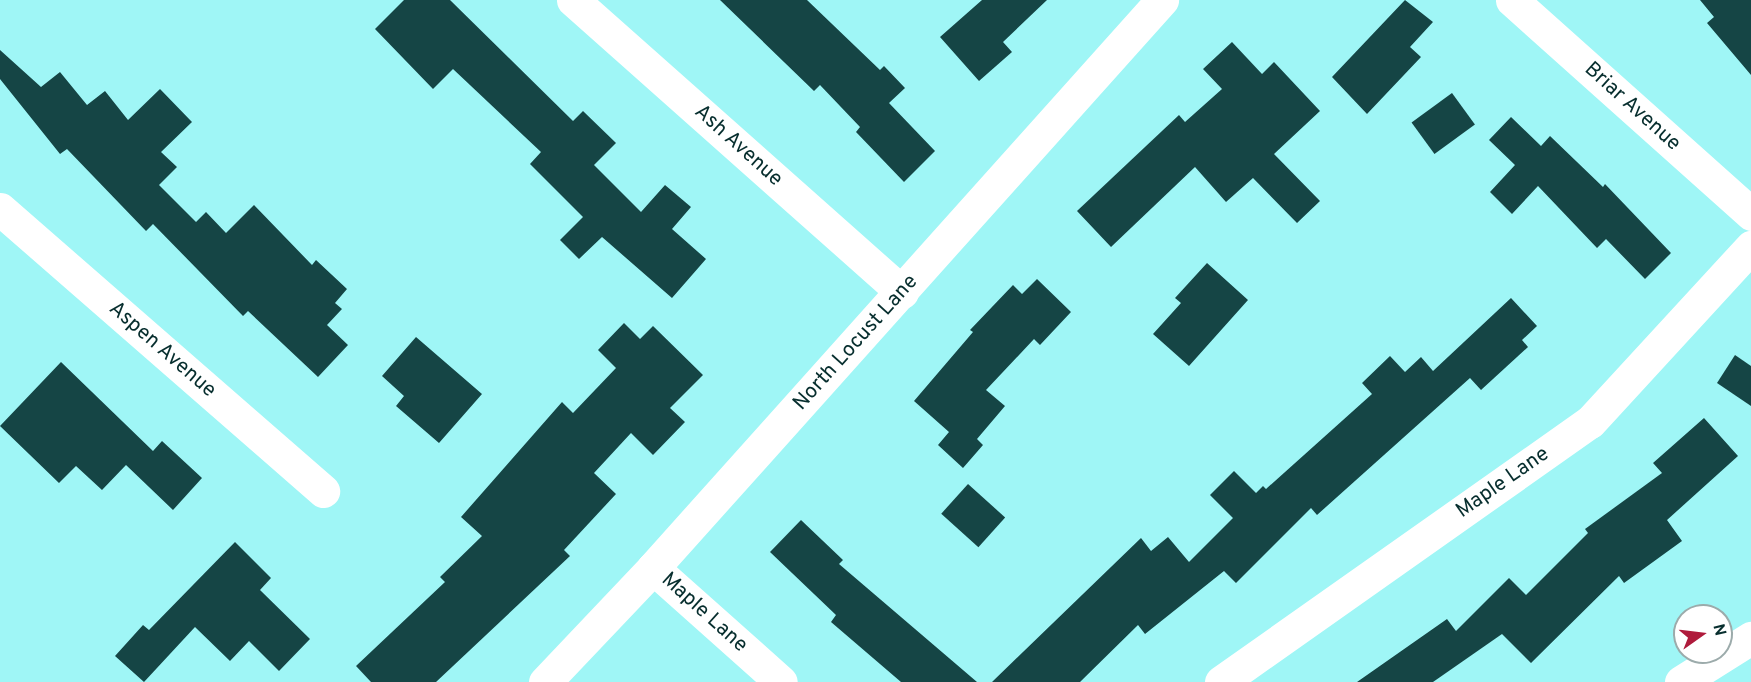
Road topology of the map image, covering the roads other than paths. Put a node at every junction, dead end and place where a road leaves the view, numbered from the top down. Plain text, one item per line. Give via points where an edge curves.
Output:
1 (573, 0) edge
2 (1162, 0) edge
3 (1512, 0) edge
4 (0, 209) edge
5 (1751, 214) edge
6 (1751, 247) edge
7 (902, 292) junction
8 (323, 490) dead end
9 (653, 568) junction
10 (1751, 638) edge
11 (545, 682) edge
12 (781, 682) edge
13 (1221, 682) edge
14 (1681, 682) edge

1 - 7 street, Ash Avenue
2 - 7 street, North Locust Lane
3 - 5 street, Briar Avenue
4 - 8 street, Aspen Avenue
6 - 13 street, Maple Lane via 1590,422
7 - 9 street, North Locust Lane
9 - 11 street, North Locust Lane
9 - 12 street, Maple Lane
10 - 14 street

